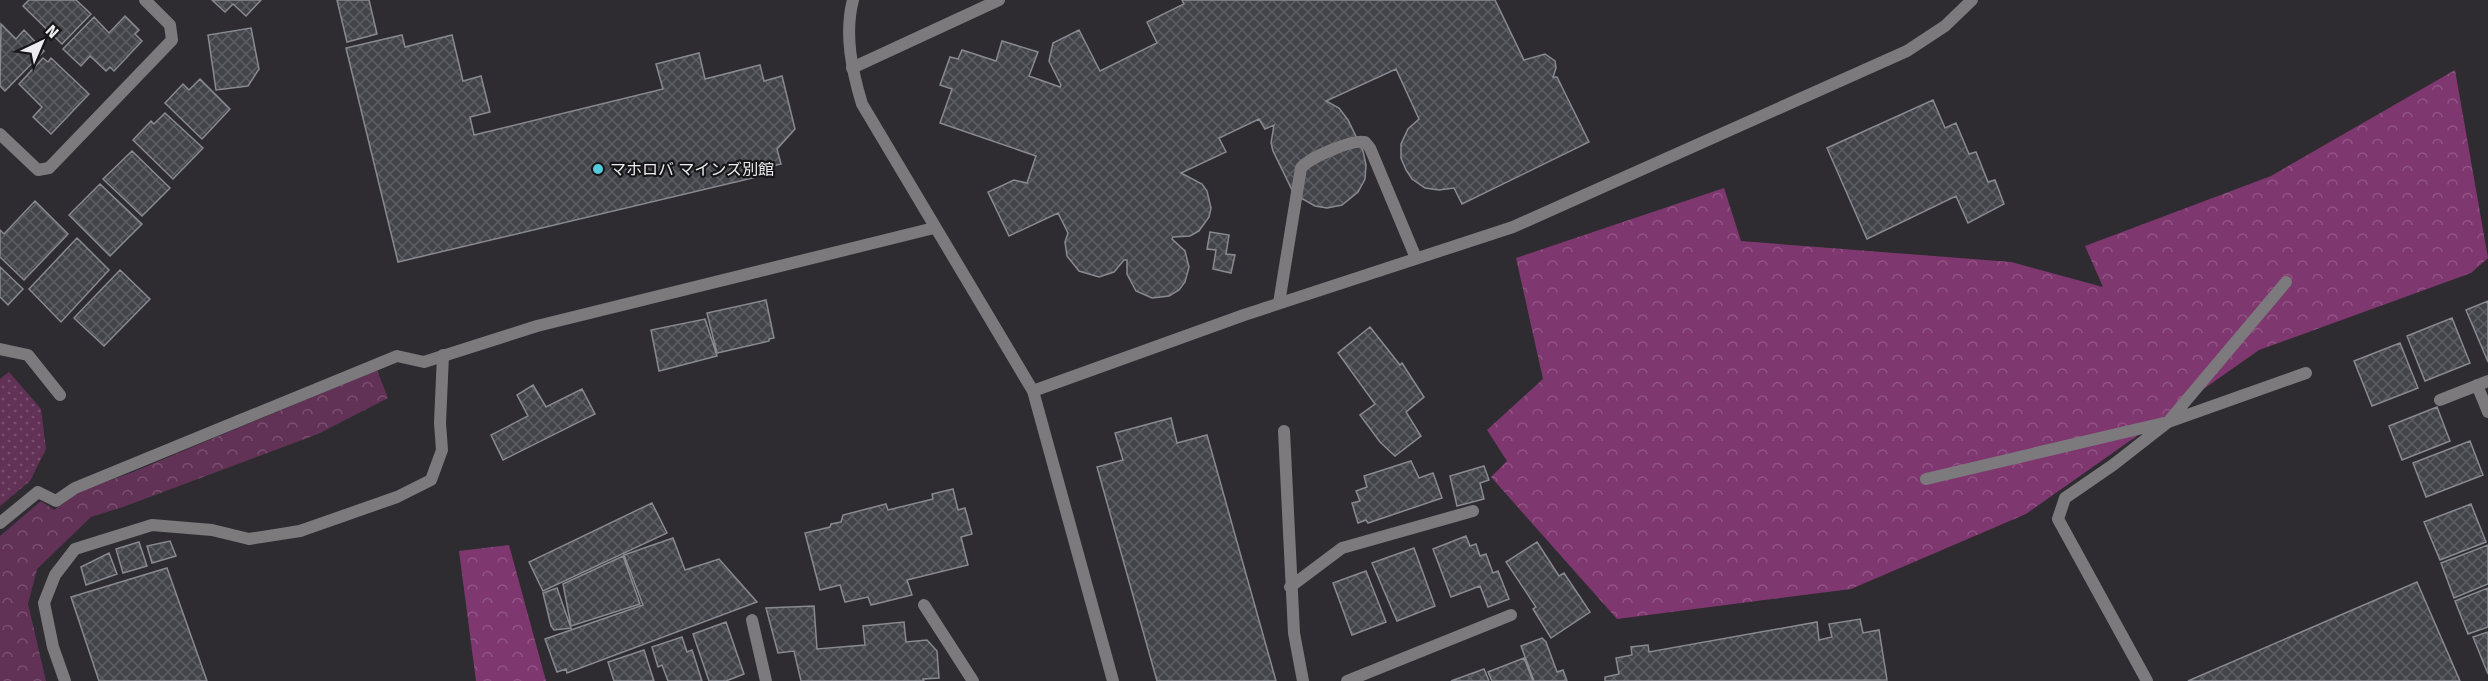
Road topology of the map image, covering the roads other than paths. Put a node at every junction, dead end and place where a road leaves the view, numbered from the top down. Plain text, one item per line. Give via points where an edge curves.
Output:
1 (145, 0) edge
2 (853, 0) edge
3 (999, 0) edge
4 (1972, 0) edge
5 (852, 68) junction
6 (0, 134) edge
7 (934, 228) junction
8 (1416, 258) junction
9 (2286, 282) dead end
10 (1279, 303) junction
11 (0, 349) edge
12 (443, 356) junction
13 (2306, 373) dead end
14 (2483, 383) edge
15 (1033, 391) junction
16 (60, 395) dead end
17 (2440, 400) dead end
18 (2488, 412) edge
19 (2168, 422) junction
20 (1284, 431) dead end
21 (1926, 479) dead end
22 (1473, 511) dead end
23 (0, 523) edge
24 (1290, 586) junction
25 (924, 605) dead end
26 (1511, 615) dead end
27 (752, 620) dead end
28 (65, 681) edge
29 (766, 681) edge
30 (972, 681) edge
31 (1113, 681) edge
32 (1303, 681) edge
33 (1347, 681) edge
34 (2147, 681) edge

1 - 6 street via 170,25 172,40 49,168 38,170
2 - 5 street via 849,14
3 - 5 street
4 - 8 street via 1945,26 1907,51 1513,227
5 - 7 street via 862,104
7 - 12 street via 537,326
7 - 15 street
8 - 10 street
8 - 10 street via 1370,148 1365,142 1353,143 1309,160 1301,168
9 - 19 street
10 - 15 street
11 - 16 street via 28,355
12 - 23 street via 424,362 398,356 75,488 56,501 38,492
12 - 28 street via 442,450 431,480 397,497 300,531 249,539 152,525 75,549 55,575 44,603
13 - 19 street
14 - 17 street
14 - 18 street
15 - 31 street
19 - 21 street
19 - 34 street via 2065,498 2058,519
20 - 24 street
22 - 24 street via 1342,548
24 - 32 street
25 - 30 street
26 - 33 street
27 - 29 street

